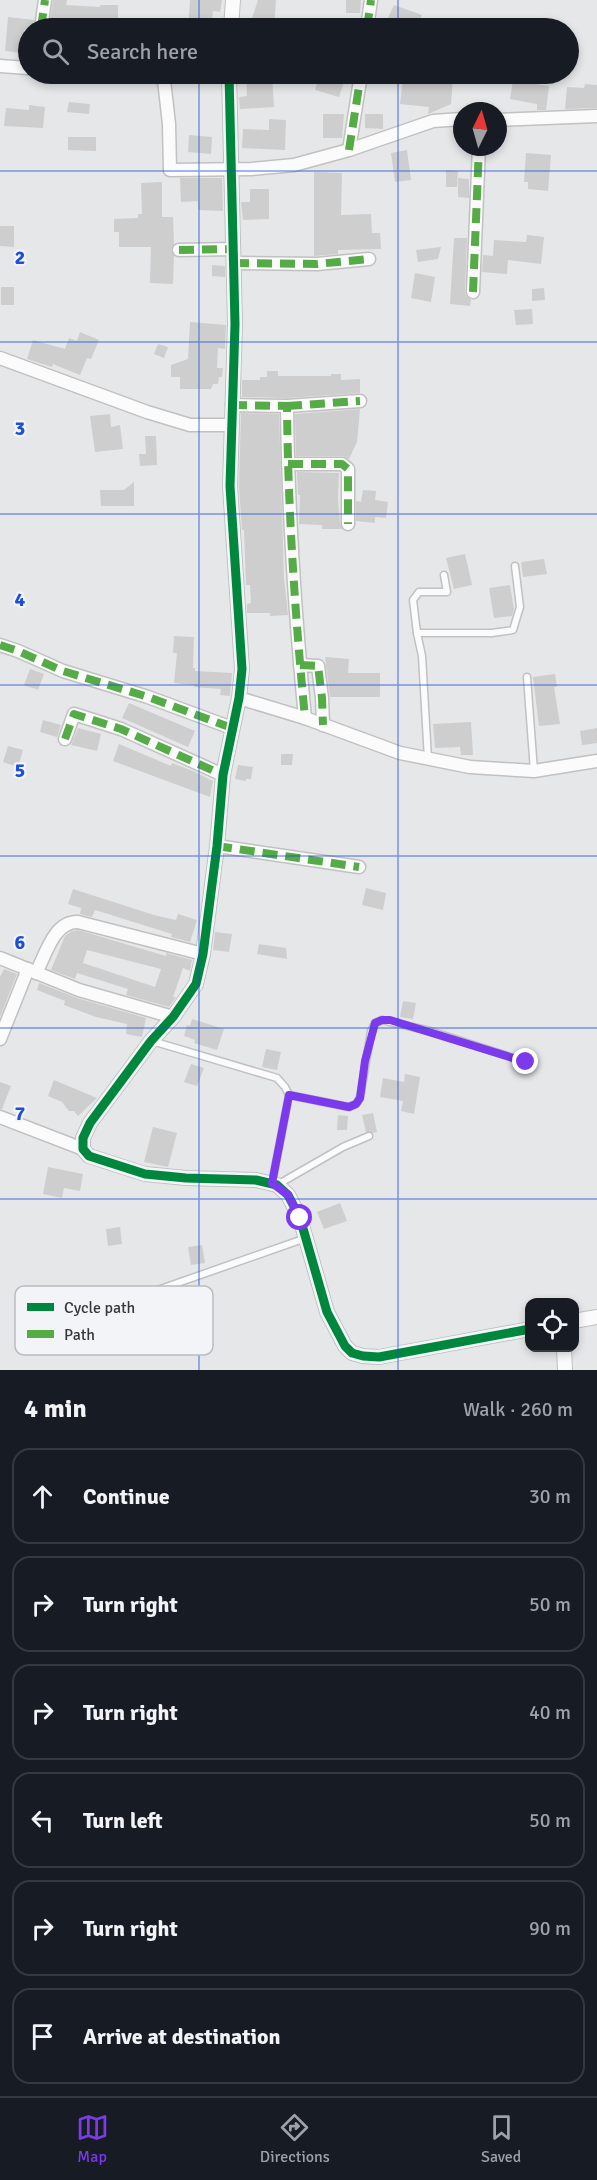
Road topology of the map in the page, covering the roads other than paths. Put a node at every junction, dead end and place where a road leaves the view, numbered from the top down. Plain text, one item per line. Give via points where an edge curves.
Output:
1 (45, 0) edge
2 (233, 0) edge
3 (371, 0) edge
4 (42, 18) edge
5 (232, 18) edge
6 (368, 18) edge
7 (0, 66) edge
8 (18, 67) edge
9 (164, 84) edge
10 (229, 84) edge
11 (359, 84) edge
12 (597, 116) edge
13 (453, 120) edge
14 (507, 120) edge
15 (349, 150) junction
16 (479, 156) edge
17 (231, 170) junction
18 (179, 250) dead end
19 (233, 256) junction
20 (369, 259) dead end
21 (473, 292) dead end
22 (0, 358) edge
23 (360, 401) dead end
24 (232, 405) junction
25 (287, 406) junction
26 (231, 425) junction
27 (288, 464) junction
28 (348, 524) dead end
29 (515, 567) dead end
30 (444, 575) dead end
31 (417, 633) junction
32 (0, 645) edge
33 (300, 665) junction
34 (527, 677) dead end
35 (239, 698) junction
36 (305, 718) junction
37 (323, 725) junction
38 (232, 728) junction
39 (65, 740) dead end
40 (428, 759) junction
41 (597, 761) edge
42 (534, 771) junction
43 (224, 775) junction
44 (217, 846) junction
45 (359, 867) dead end
46 (203, 954) junction
47 (0, 958) edge
48 (32, 971) junction
49 (173, 1017) junction
50 (0, 1039) edge
51 (151, 1041) junction
52 (526, 1062) dead end
53 (289, 1095) junction
54 (0, 1117) edge
55 (369, 1136) dead end
56 (82, 1149) junction
57 (274, 1184) junction
58 (306, 1238) junction
59 (169, 1286) edge
60 (597, 1317) edge
61 (579, 1320) edge
62 (525, 1330) edge
63 (564, 1352) edge
64 (565, 1370) edge

1 - 4 street
2 - 5 street
3 - 6 street
7 - 8 street
9 - 17 street via 170,170
10 - 17 street
11 - 15 street
12 - 14 street
13 - 15 street via 433,121
15 - 17 street via 294,165
16 - 21 street
17 - 19 street
18 - 19 street
19 - 20 street via 317,264
19 - 24 street
22 - 26 street via 190,425
23 - 25 street
24 - 25 street
24 - 26 street
25 - 27 street
26 - 35 street via 232,533 243,669
27 - 28 street via 342,464 348,469
27 - 33 street
29 - 31 lane via 520,607 513,630
30 - 31 lane via 447,591 419,592 413,600
31 - 40 lane
32 - 38 street via 63,671
33 - 36 street
33 - 37 street via 318,666
34 - 42 lane
35 - 36 street
35 - 38 street
36 - 37 street
37 - 40 street
38 - 43 street
39 - 43 street via 74,714 121,729
40 - 42 street via 470,767
41 - 42 street
43 - 44 street
44 - 45 street
44 - 46 street
46 - 48 street via 70,922 62,925
46 - 49 street via 196,984
47 - 48 street
48 - 49 street via 79,990
48 - 50 street
49 - 51 street
51 - 53 lane via 277,1078
51 - 56 street via 90,1123
52 - 53 lane via 382,1020 375,1023 372,1031 356,1104 349,1107
53 - 57 lane
54 - 56 street
55 - 57 lane
56 - 57 street via 89,1156 145,1174
57 - 58 street via 294,1204
58 - 59 lane
58 - 62 street via 327,1312 352,1353 379,1357
60 - 61 street
63 - 64 street

